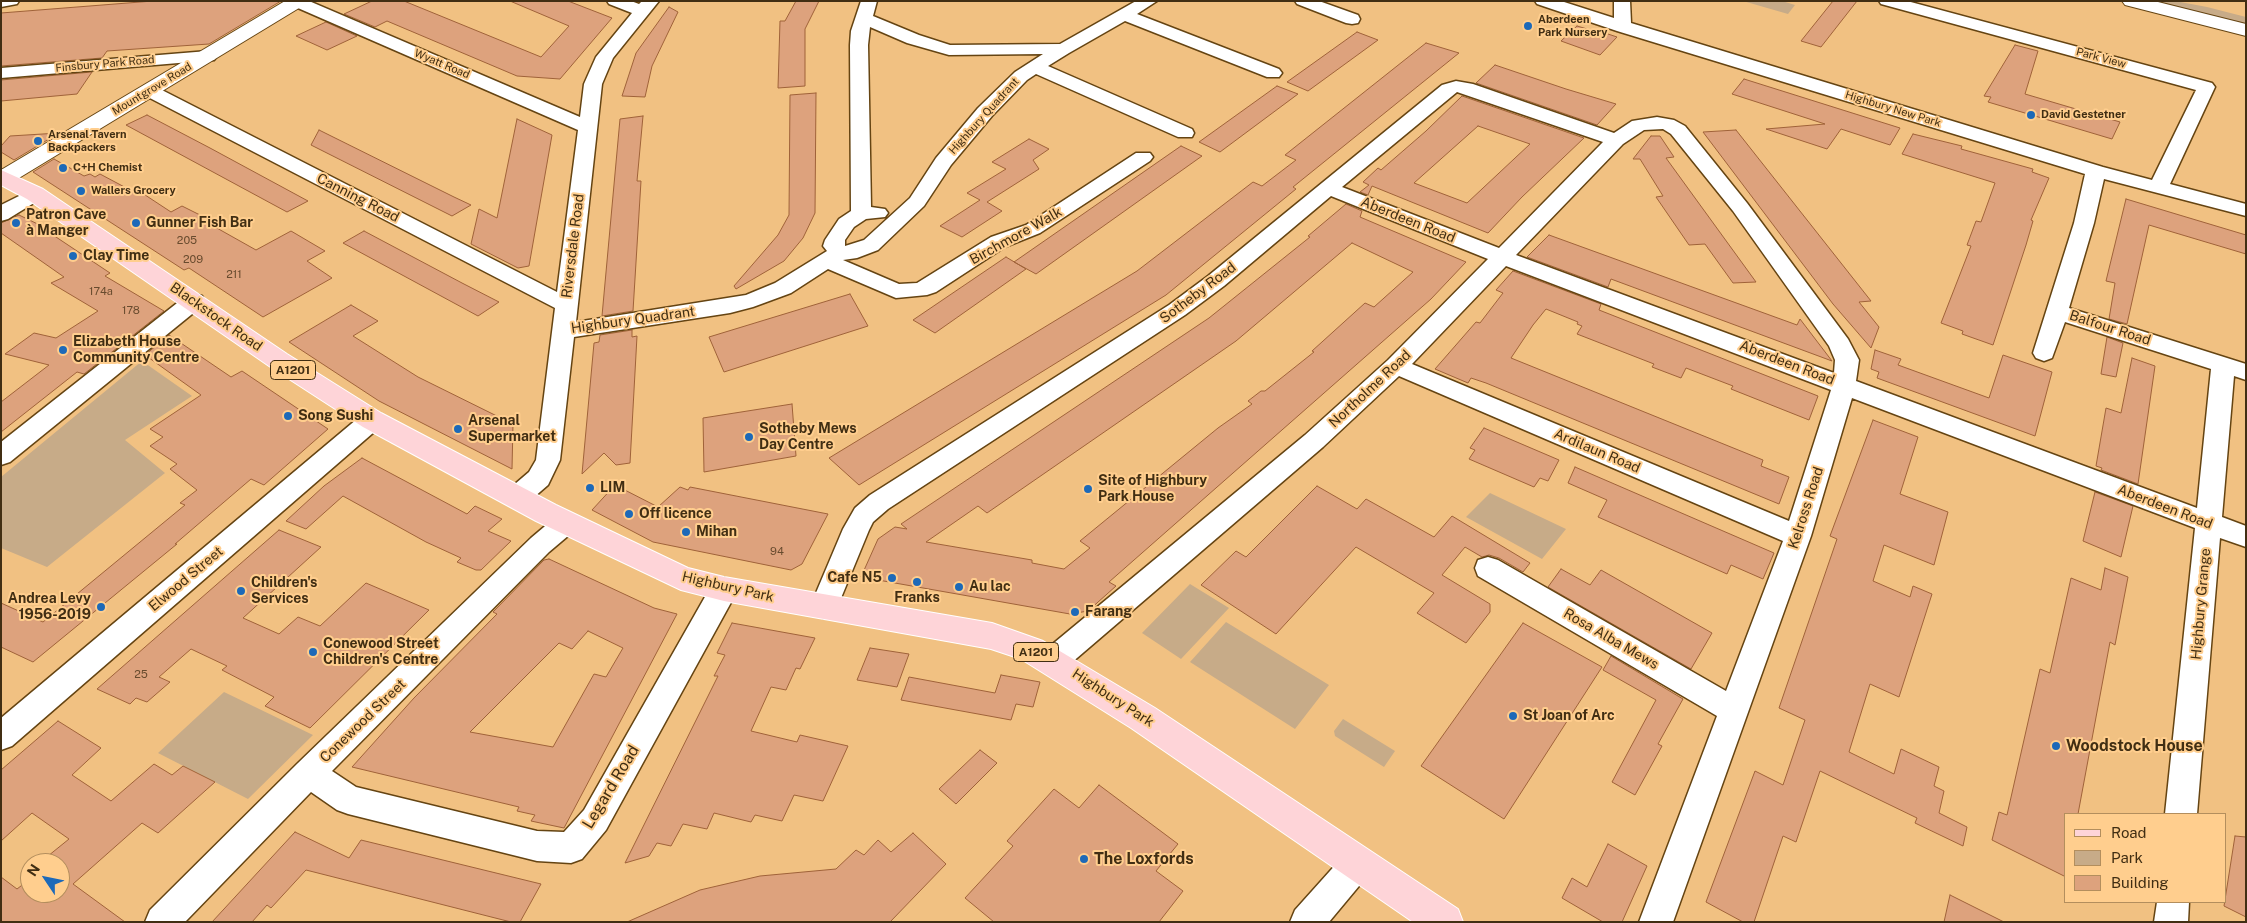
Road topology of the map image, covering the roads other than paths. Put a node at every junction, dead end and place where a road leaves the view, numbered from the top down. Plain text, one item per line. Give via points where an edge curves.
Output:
1 (11, 1) edge
2 (615, 1) edge
3 (1149, 1) edge
4 (1303, 1) edge
5 (1543, 1) edge
6 (1622, 1) edge
7 (1888, 1) edge
8 (2131, 1) edge
9 (2191, 1) edge
10 (1, 2) edge
11 (298, 2) edge
12 (646, 6) edge
13 (866, 10) edge
14 (1124, 14) junction
15 (2246, 15) edge
16 (1352, 19) dead end
17 (1623, 27) junction
18 (2246, 30) edge
19 (1063, 49) junction
20 (208, 56) junction
21 (1035, 67) junction
22 (1, 73) edge
23 (1274, 73) dead end
24 (150, 91) junction
25 (587, 127) junction
26 (1678, 130) joint
27 (1185, 133) dead end
28 (1616, 140) junction
29 (1143, 157) dead end
30 (2096, 171) junction
31 (3, 176) edge
32 (1328, 188) junction
33 (2158, 188) junction
34 (35, 194) junction
35 (2246, 210) edge
36 (861, 213) junction
37 (1, 216) edge
38 (892, 226) junction
39 (833, 257) junction
40 (1502, 257) junction
41 (194, 301) junction
42 (566, 305) junction
43 (2056, 311) junction
44 (563, 330) junction
45 (2044, 353) dead end
46 (1396, 366) junction
47 (2234, 368) edge
48 (1844, 385) junction
49 (372, 420) junction
50 (1, 456) edge
51 (517, 497) junction
52 (566, 523) junction
53 (2208, 523) junction
54 (1798, 536) junction
55 (2246, 538) edge
56 (1488, 568) dead end
57 (724, 589) junction
58 (824, 607) junction
59 (1053, 661) junction
60 (1734, 711) junction
61 (1, 737) edge
62 (309, 774) junction
63 (2181, 813) edge
64 (1358, 863) junction
65 (2173, 903) edge
66 (162, 922) edge
67 (1307, 922) edge
68 (1445, 922) edge
69 (1656, 922) edge
70 (2171, 922) edge

1 - 10 street
2 - 12 street
3 - 14 street, Highbury Quadrant
4 - 16 street
5 - 17 street, Highbury New Park
6 - 17 street
7 - 33 street, Park View via 2206,87
8 - 18 street
9 - 15 street
11 - 20 street, Mountgrove Road
11 - 25 street, Wyatt Road
12 - 25 street, Riversdale Road via 600,65 593,84
13 - 19 street via 913,39 949,50
13 - 36 street via 859,45
14 - 19 street, Highbury Quadrant
14 - 23 street
17 - 30 street, Highbury New Park
19 - 21 street, Highbury Quadrant
20 - 22 street, Finsbury Park Road
20 - 24 street, Mountgrove Road
21 - 27 street
21 - 38 street, Highbury Quadrant via 1021,76 985,112 943,162 917,202
24 - 31 street, Mountgrove Road
24 - 42 street, Canning Road
25 - 42 street, Riversdale Road
26 - 28 street, Northolme Road via 1667,124 1639,125
26 - 48 street, Kelross Road via 1740,207 1840,344 1847,360
28 - 32 street, Sotheby Road via 1456,86 1448,89
28 - 40 street, Northolme Road
29 - 39 street, Birchmore Walk via 1033,229 998,242 928,288 896,291
30 - 33 street, Highbury New Park
30 - 43 street, Balfour Road via 2084,223
31 - 34 main road, Blackstock Road / A1201
32 - 40 street, Aberdeen Road
32 - 58 street, Sotheby Road via 1216,282 1177,310 879,502 864,515 856,529
33 - 35 street, Highbury New Park
34 - 37 street
34 - 41 main road, Blackstock Road / A1201
36 - 38 street via 878,213 890,220
36 - 39 street via 846,223 835,240
38 - 39 street, Highbury Quadrant via 871,245
39 - 44 street, Highbury Quadrant via 783,288 745,302
40 - 46 street, Northolme Road
40 - 48 street, Aberdeen Road
41 - 49 main road, Blackstock Road / A1201
41 - 50 street
42 - 44 street, Riversdale Road
43 - 45 street
43 - 47 street, Balfour Road
44 - 51 street, Riversdale Road via 548,460 539,478
46 - 54 street, Ardilaun Road
46 - 59 street, Northolme Road via 1314,441
47 - 53 street, Highbury Grange
48 - 53 street, Aberdeen Road
48 - 54 street, Kelross Road
49 - 51 main road, Blackstock Road / A1201
49 - 61 street, Elwood Street
51 - 52 main road, Blackstock Road / A1201
52 - 57 main road, Highbury Park / A1201 via 681,578
52 - 62 street, Conewood Street
53 - 55 street, Aberdeen Road
53 - 63 street, Highbury Grange
54 - 60 street, Kelross Road
56 - 60 street, Rosa Alba Mews
57 - 58 main road, Highbury Park / A1201
57 - 62 street, Legard Road via 595,820 573,853 348,800
58 - 59 main road, Highbury Park / A1201 via 992,636
59 - 64 main road, Highbury Park / A1201
60 - 69 street, Kelross Road
62 - 66 street, Conewood Street
64 - 67 street
64 - 68 main road, Highbury Park / A1201
65 - 70 street

